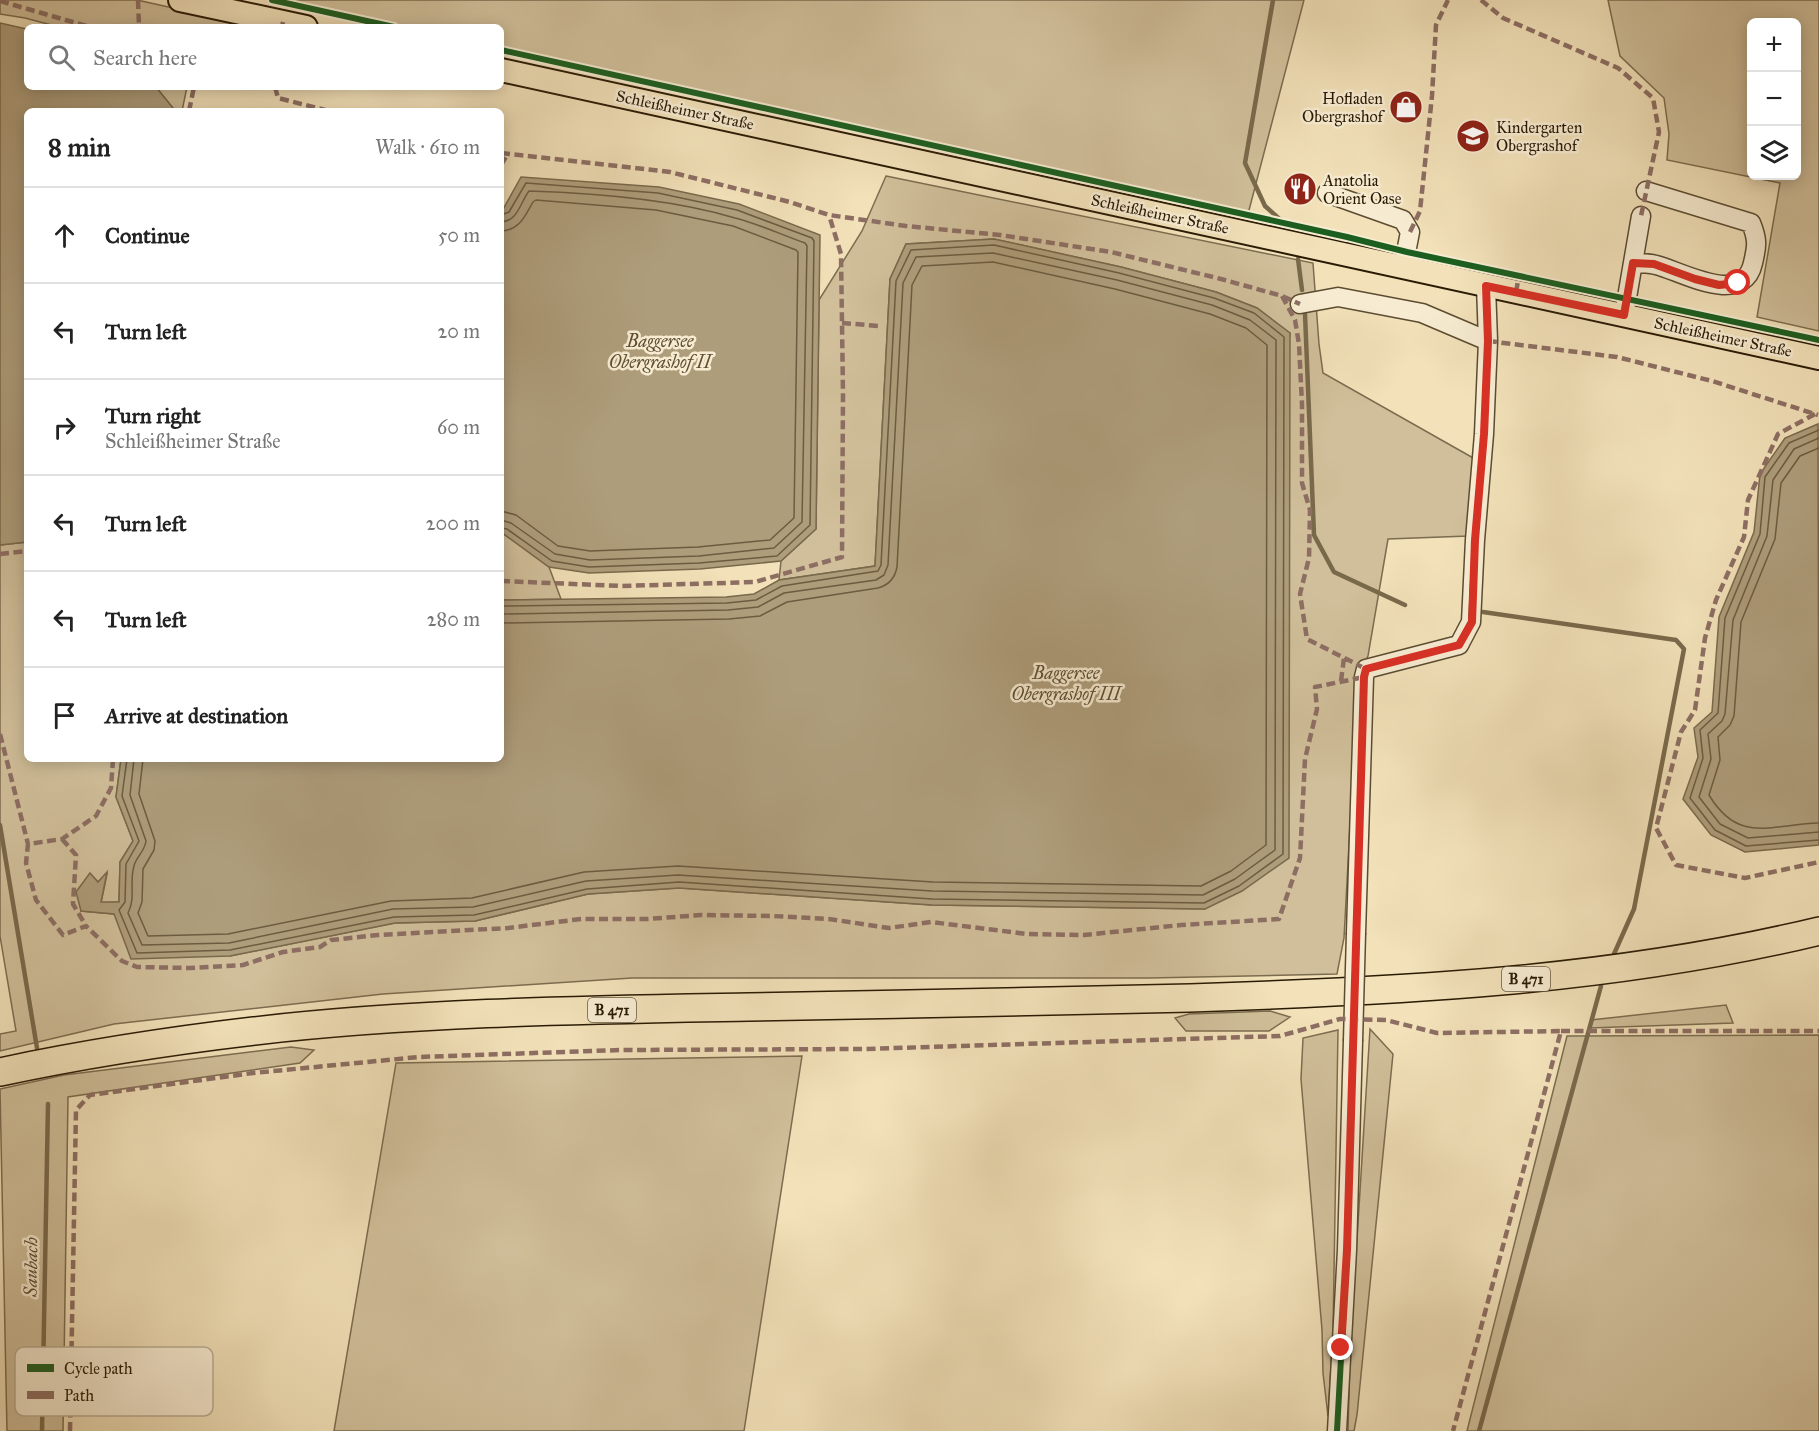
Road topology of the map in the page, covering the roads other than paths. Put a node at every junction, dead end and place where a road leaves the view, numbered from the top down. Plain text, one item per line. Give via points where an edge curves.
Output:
1 (180, 0) edge
2 (292, 24) edge
3 (504, 71) edge
4 (1646, 191) dead end
5 (1328, 193) dead end
6 (1641, 216) dead end
7 (1633, 263) junction
8 (1403, 268) junction
9 (1486, 286) junction
10 (1300, 304) dead end
11 (1624, 315) junction
12 (1488, 341) junction
13 (1819, 358) edge
14 (1819, 931) edge
15 (0, 1072) edge
16 (1338, 1431) edge

1 - 2 main road
3 - 8 main road, Schleißheimer Straße
4 - 7 street via 1751,223 1757,239 1752,267 1747,278 1738,283 1719,285 1654,264
5 - 8 street via 1403,220 1410,232
6 - 7 street
7 - 11 street
8 - 9 main road, Schleißheimer Straße
9 - 11 main road, Schleißheimer Straße
9 - 12 street
10 - 12 street via 1338,297 1422,312
11 - 13 main road, Schleißheimer Straße
12 - 16 street, bridge via 1472,622 1459,645 1366,669 1364,677
14 - 15 highway, B 471 via 1649,965 1427,988 1165,999 633,1009 408,1018 256,1030 108,1051

